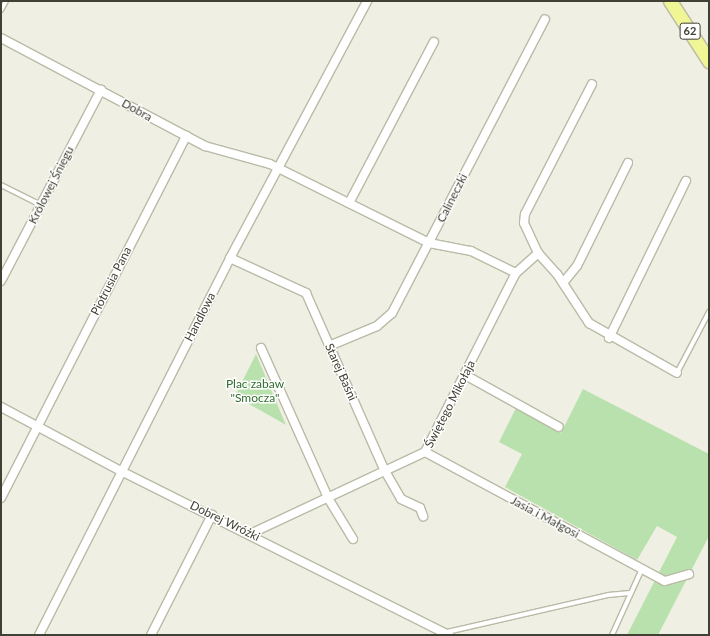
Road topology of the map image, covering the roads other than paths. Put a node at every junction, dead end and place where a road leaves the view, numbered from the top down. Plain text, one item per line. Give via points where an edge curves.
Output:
1 (6, 1) edge
2 (367, 1) edge
3 (670, 1) edge
4 (1, 10) edge
5 (545, 19) dead end
6 (1, 38) edge
7 (434, 42) dead end
8 (708, 57) edge
9 (592, 84) dead end
10 (101, 90) junction
11 (186, 136) junction
12 (628, 163) dead end
13 (279, 168) junction
14 (686, 181) dead end
15 (1, 185) edge
16 (349, 203) junction
17 (41, 205) junction
18 (429, 243) junction
19 (538, 253) junction
20 (230, 258) junction
21 (516, 273) junction
22 (1, 281) edge
23 (563, 283) junction
24 (709, 312) edge
25 (609, 338) junction
26 (330, 346) junction
27 (261, 348) dead end
28 (677, 373) joint
29 (465, 375) junction
30 (1, 407) edge
31 (37, 427) junction
32 (559, 427) dead end
33 (425, 452) junction
34 (121, 471) junction
35 (385, 471) junction
36 (1, 498) edge
37 (328, 498) junction
38 (212, 515) junction
39 (423, 516) dead end
40 (250, 534) junction
41 (353, 539) dead end
42 (642, 569) junction
43 (689, 574) dead end
44 (630, 593) junction
45 (447, 634) edge
46 (39, 635) edge
47 (151, 635) edge
48 (612, 635) edge

1 - 4 lane
2 - 13 street, Handlowa
3 - 8 main road, 62
5 - 18 street, Calineczki
6 - 10 street, Dobra
7 - 16 street
9 - 19 street via 525,214 524,223
10 - 11 street, Dobra
10 - 17 street, Królowej Śniegu
11 - 13 street, Dobra
11 - 31 street, Piotrusia Pana
12 - 23 street via 577,266
13 - 16 street, Dobra
13 - 20 street, Handlowa
14 - 25 street
15 - 17 lane
16 - 18 street, Dobra
17 - 22 street, Królowej Śniegu
18 - 21 street, Dobra via 471,251
18 - 26 street, Calineczki via 384,321
19 - 21 street, Świętego Mikołaja
19 - 23 street
20 - 26 street, Starej Baśni via 306,293
20 - 34 street, Handlowa
21 - 29 street, Świętego Mikołaja
23 - 25 street via 589,323
24 - 28 lane
25 - 28 street
26 - 35 street, Starej Baśni
27 - 37 street
29 - 32 street
29 - 33 street, Świętego Mikołaja
30 - 31 street, Dobrej Wróżki
31 - 34 street, Dobrej Wróżki
31 - 36 street, Piotrusia Pana
33 - 35 street, Świętego Mikołaja
33 - 42 street, Jasia i Małgosi
34 - 38 street, Dobrej Wróżki
34 - 46 street, Handlowa
35 - 37 street, Świętego Mikołaja
35 - 39 street, Starej Baśni via 401,499 420,508
37 - 40 street, Świętego Mikołaja
37 - 41 street
38 - 40 street, Dobrej Wróżki
38 - 47 street
40 - 45 street, Dobrej Wróżki
42 - 43 street, Jasia i Małgosi via 665,581
42 - 44 lane
44 - 45 lane via 608,595
44 - 48 lane

